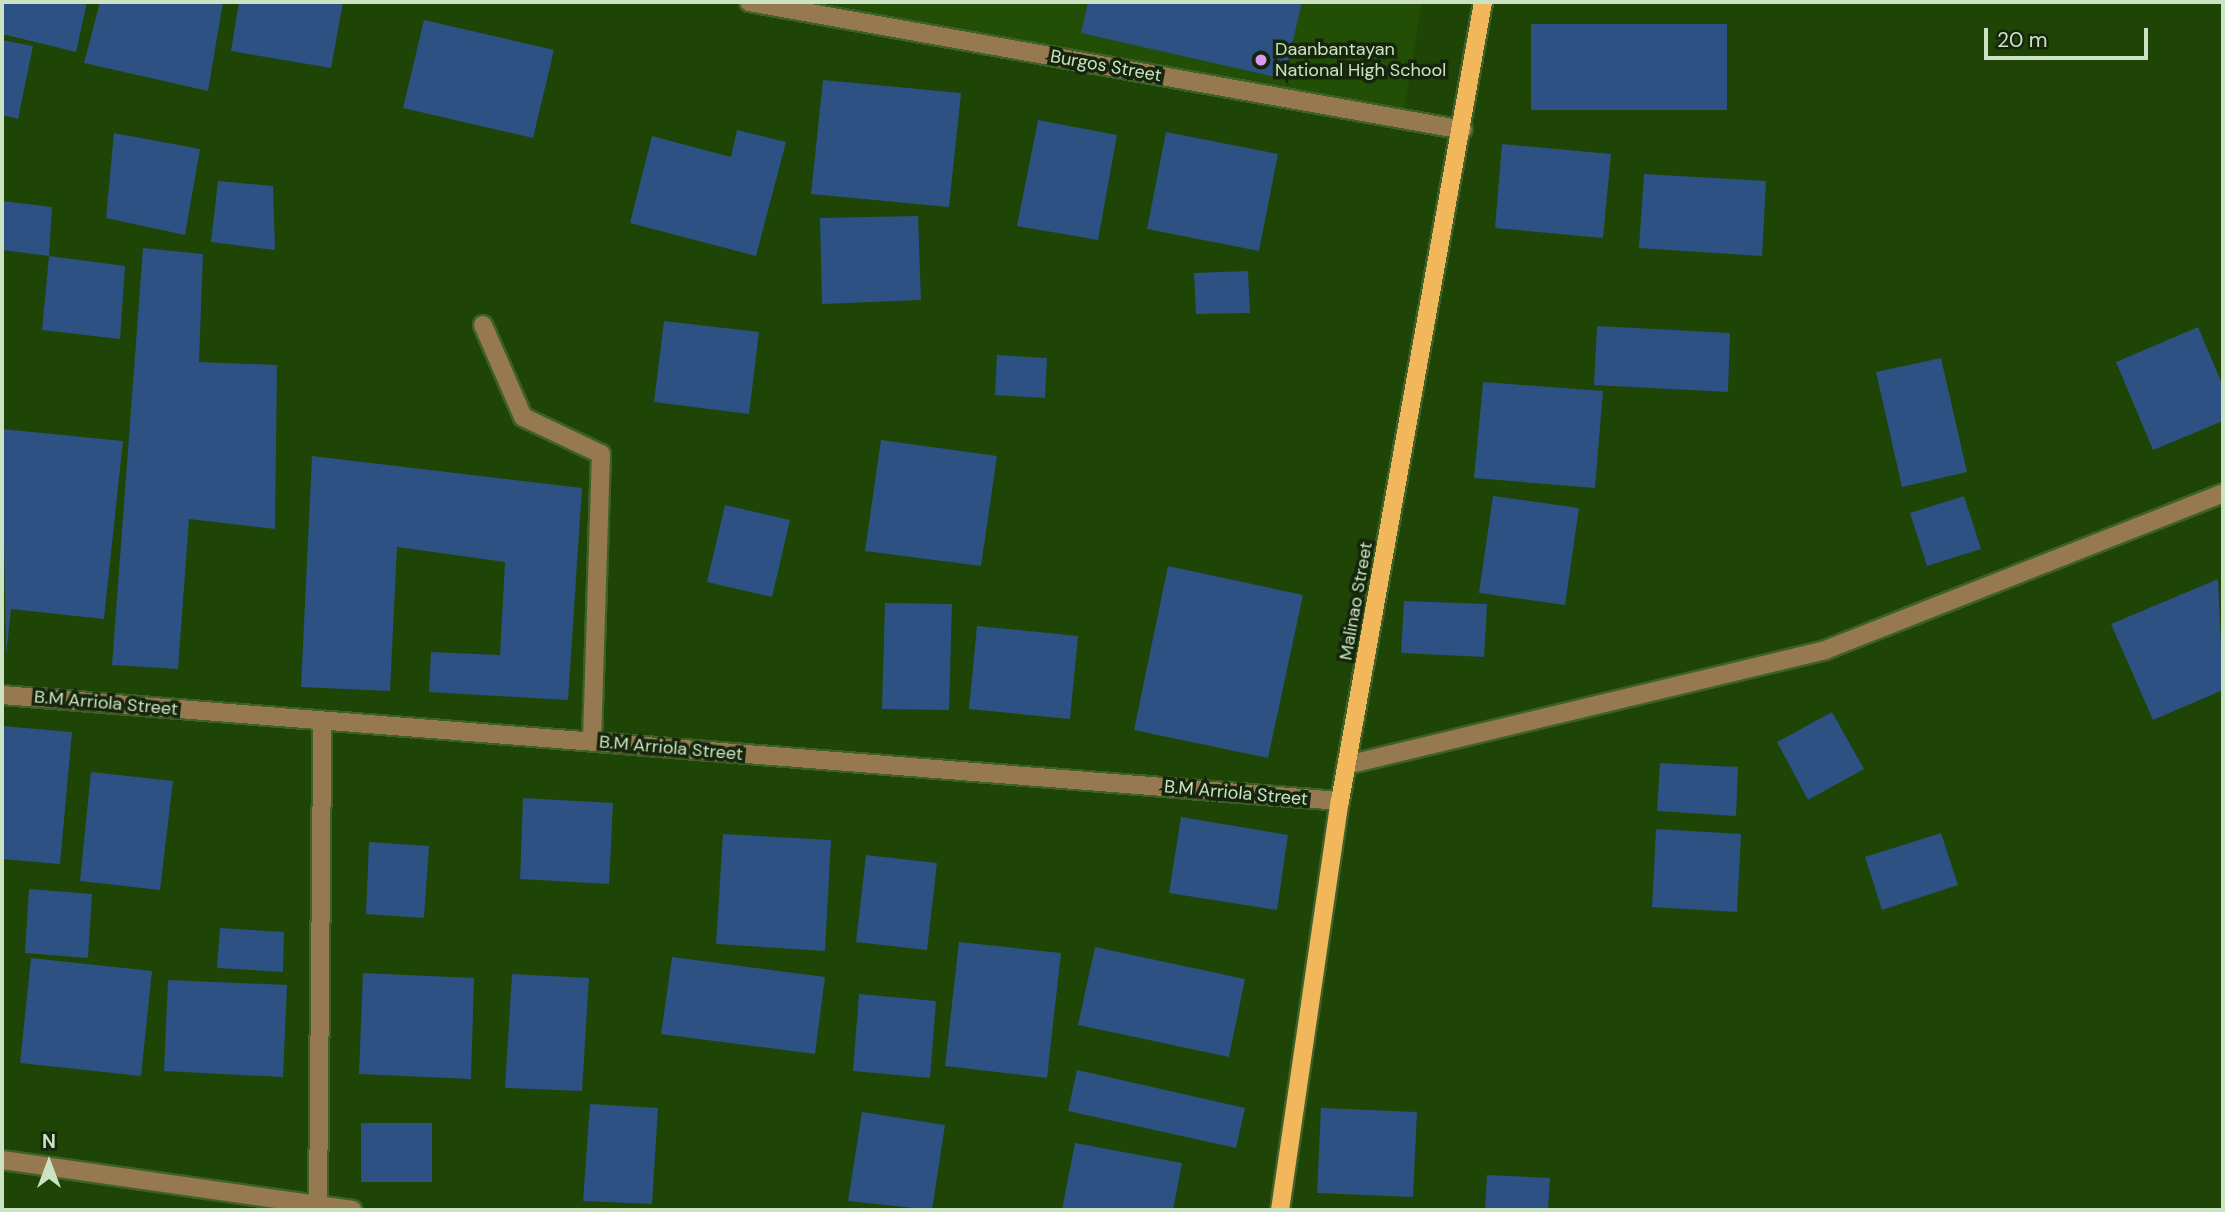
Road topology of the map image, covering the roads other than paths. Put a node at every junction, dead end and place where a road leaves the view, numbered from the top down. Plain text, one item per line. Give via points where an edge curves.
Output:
1 (749, 2) edge
2 (1483, 2) edge
3 (1463, 130) junction
4 (483, 325) dead end
5 (2223, 493) edge
6 (2, 695) edge
7 (322, 721) junction
8 (592, 742) junction
9 (1347, 765) junction
10 (1340, 801) junction
11 (2, 1160) edge
12 (318, 1208) edge
13 (352, 1210) edge
14 (1284, 1210) edge

1 - 3 street, Burgos Street
2 - 3 main road, Malinao Street
3 - 9 main road, Malinao Street
4 - 8 street via 523,417 601,454
5 - 9 street via 1825,650
6 - 7 street, B.M Arriola Street
7 - 8 street, B.M Arriola Street
7 - 12 street
8 - 10 street, B.M Arriola Street
9 - 10 main road, Malinao Street
10 - 14 main road, Malinao Street
11 - 12 street
12 - 13 street

